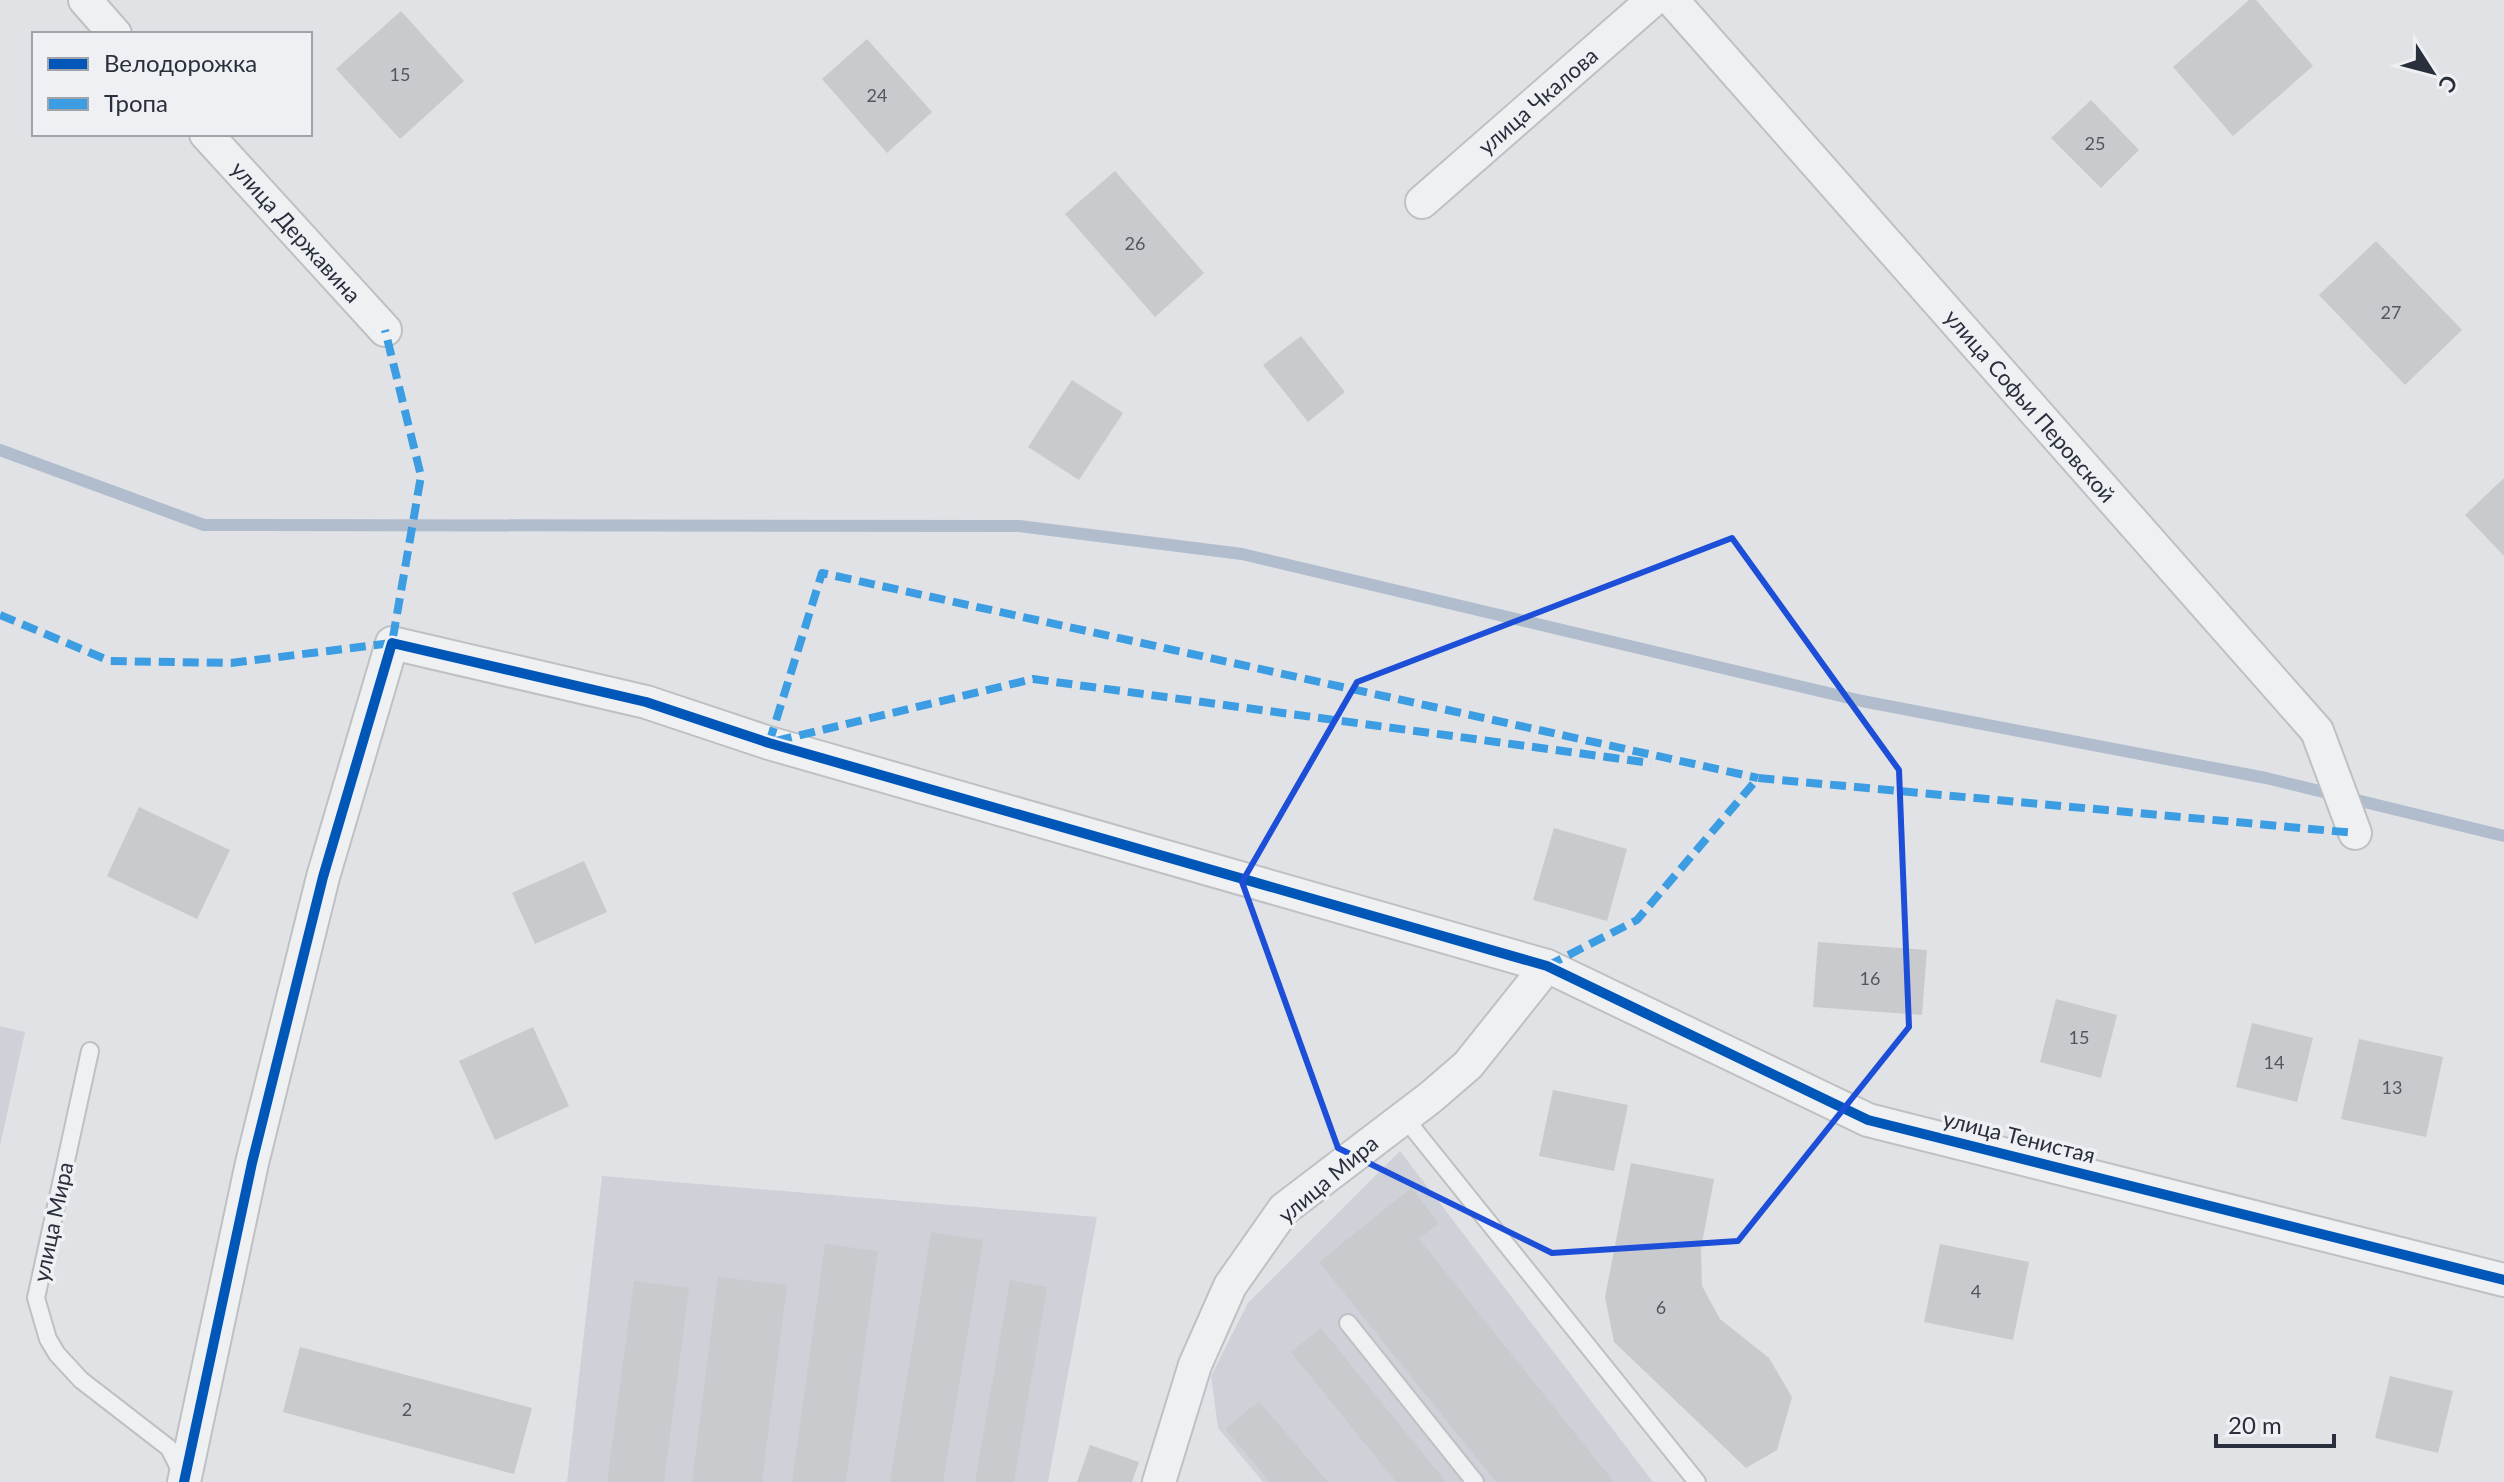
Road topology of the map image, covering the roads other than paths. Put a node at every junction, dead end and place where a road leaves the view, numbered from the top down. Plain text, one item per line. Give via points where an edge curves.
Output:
1 (85, 0) edge
2 (1653, 0) edge
3 (1672, 0) edge
4 (113, 32) edge
5 (208, 136) edge
6 (1422, 202) dead end
7 (385, 330) dead end
8 (2355, 833) dead end
9 (1547, 966) junction
10 (90, 1051) dead end
11 (1404, 1117) junction
12 (2504, 1280) edge
13 (1348, 1323) dead end
14 (185, 1480) edge
15 (1159, 1482) edge
16 (1475, 1482) edge
17 (1697, 1482) edge

1 - 4 street
2 - 6 street, улица Чкалова
3 - 8 street, улица Софьи Перовской via 2317,731
5 - 7 street, улица Державина
9 - 11 street, улица Мира via 1468,1065
9 - 12 street, улица Тенистая via 1868,1120
9 - 14 street, улица Тенистая via 769,743 646,702 392,643 323,877 252,1163
10 - 14 lane, улица Мира via 36,1298 57,1354 81,1380 169,1448
11 - 15 street, улица Мира via 1284,1209 1258,1244 1230,1286 1195,1365
11 - 17 lane
13 - 16 lane

